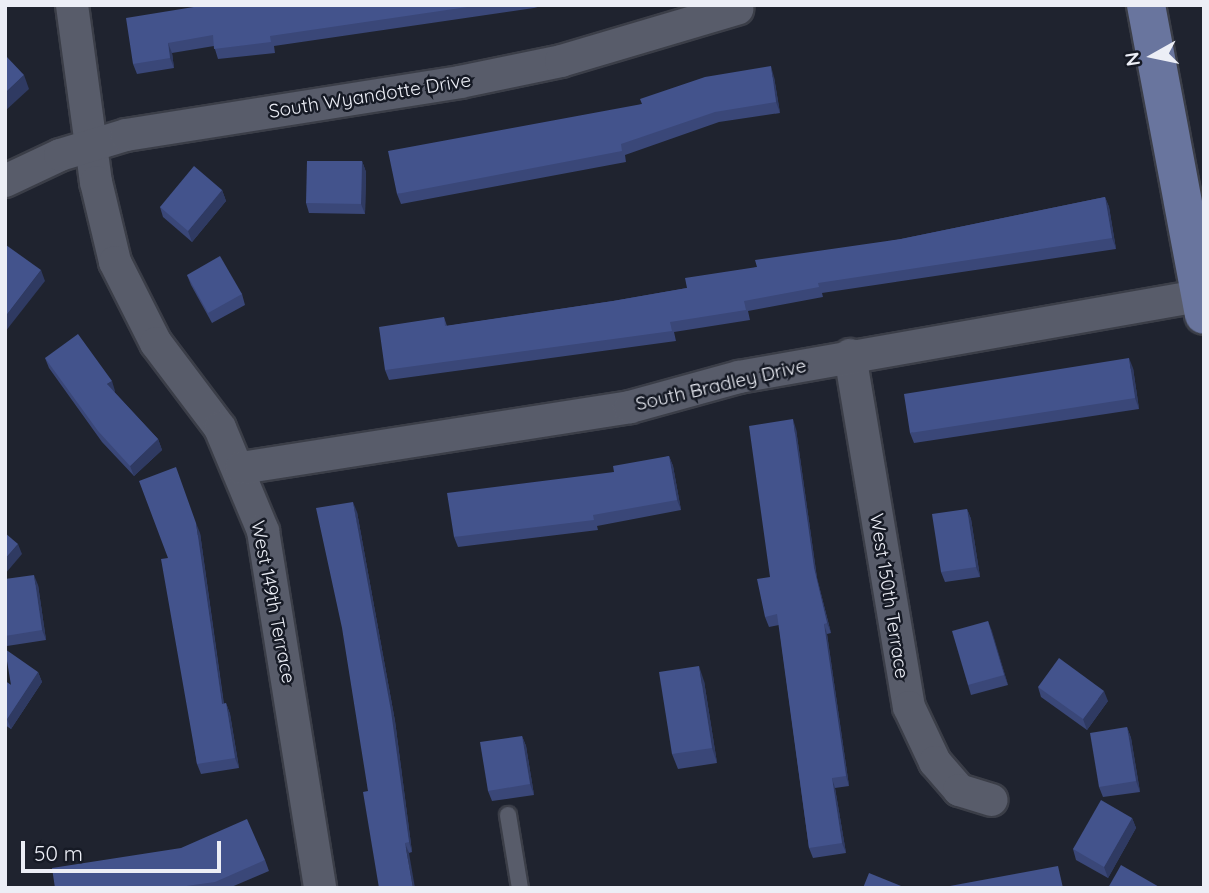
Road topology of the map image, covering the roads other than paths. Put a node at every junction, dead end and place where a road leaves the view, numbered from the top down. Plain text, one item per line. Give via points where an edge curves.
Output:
1 (72, 5) edge
2 (1146, 5) edge
3 (737, 9) dead end
4 (91, 146) junction
5 (5, 181) edge
6 (1202, 295) edge
7 (850, 355) junction
8 (241, 468) junction
9 (991, 800) dead end
10 (508, 815) dead end
11 (320, 888) edge
12 (520, 888) edge

1 - 4 street, West 149th Terrace
2 - 6 main road
3 - 4 street, South Wyandotte Drive via 561,61 460,82 126,135
4 - 5 street, South Wyandotte Drive via 24,169
4 - 8 street, West 149th Terrace via 103,218 134,308 220,428
6 - 7 street, South Bradley Drive
7 - 8 street, South Bradley Drive via 739,377 629,407
7 - 9 street, West 150th Terrace via 909,708 935,762 959,790
8 - 11 street, West 149th Terrace via 263,531
10 - 12 lane

